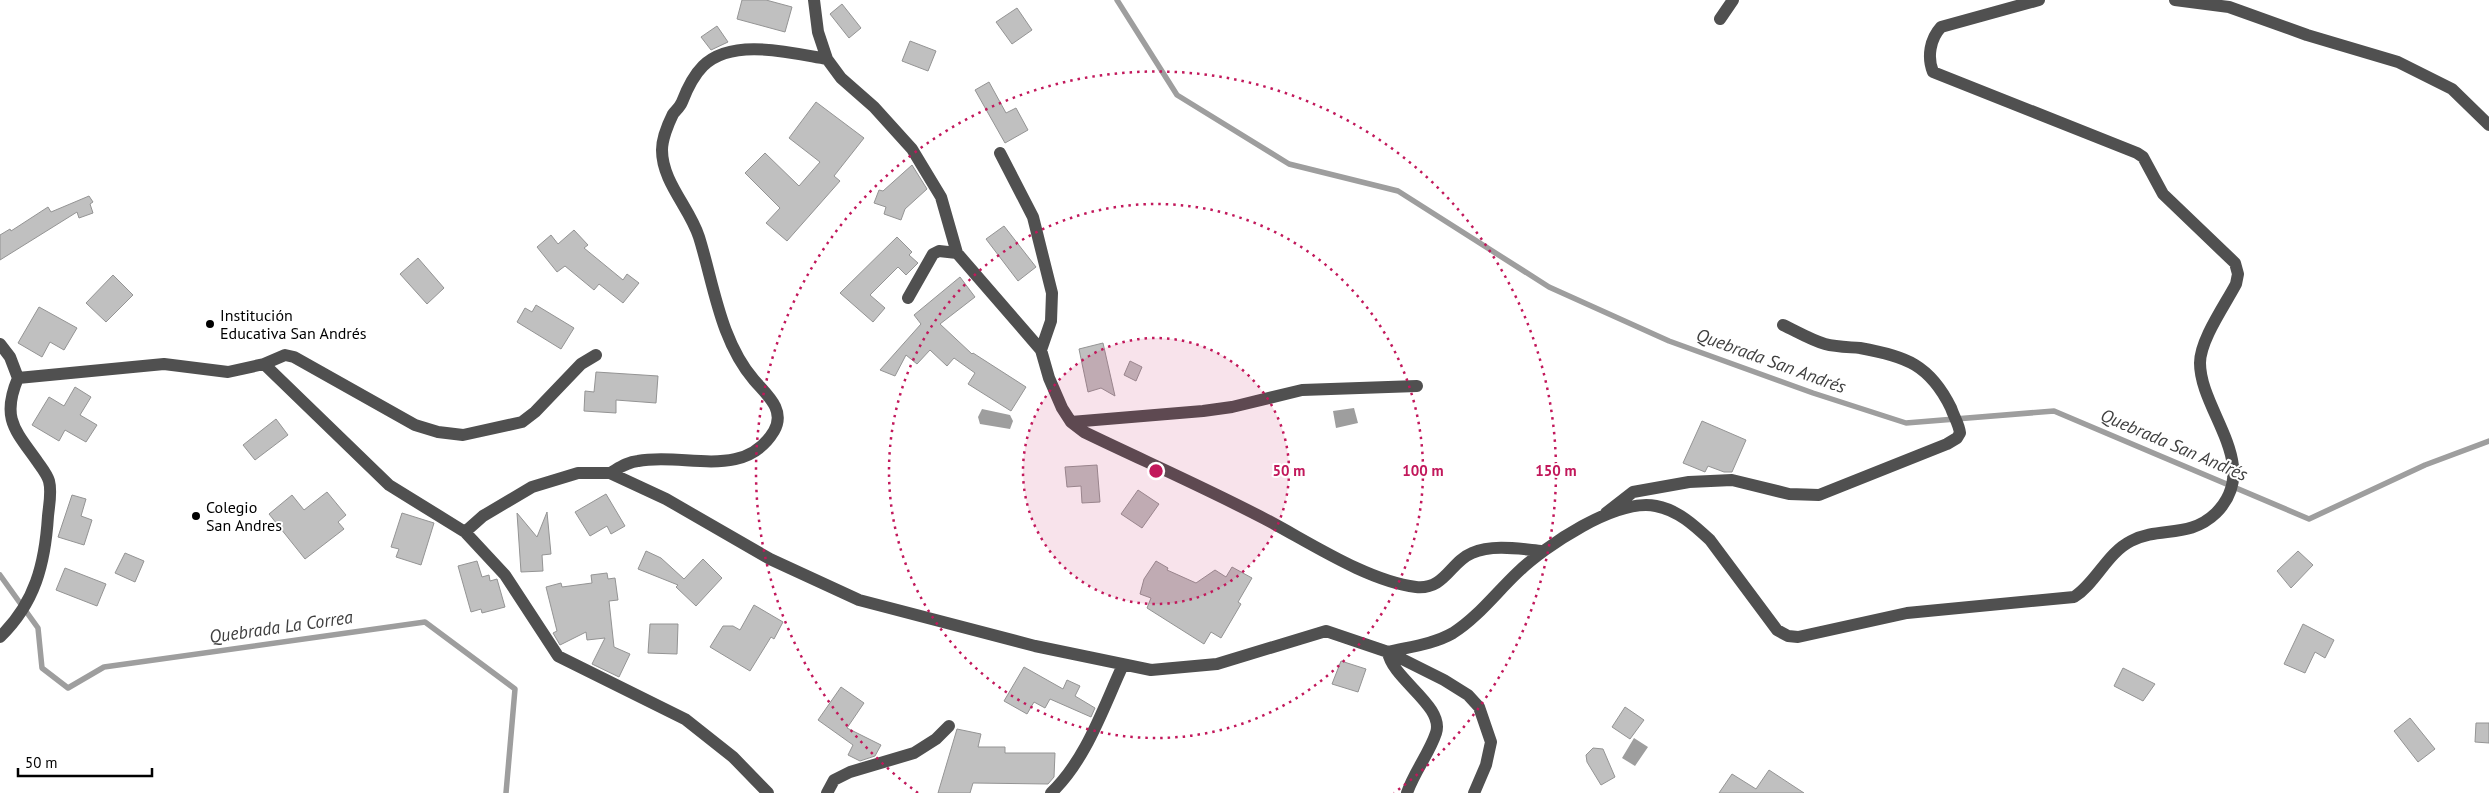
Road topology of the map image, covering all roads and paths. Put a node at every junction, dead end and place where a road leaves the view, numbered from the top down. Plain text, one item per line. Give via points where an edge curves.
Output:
1 (814, 0) edge
2 (1733, 0) edge
3 (2039, 0) edge
4 (2175, 0) edge
5 (1720, 19) dead end
6 (827, 58) junction
7 (2489, 125) edge
8 (1000, 153) dead end
9 (956, 253) junction
10 (908, 298) dead end
11 (1783, 325) dead end
12 (0, 344) edge
13 (1041, 350) junction
14 (596, 355) dead end
15 (264, 364) junction
16 (18, 378) junction
17 (1417, 386) dead end
18 (1070, 422) junction
19 (610, 472) junction
20 (1600, 517) junction
21 (465, 532) junction
22 (1543, 550) junction
23 (0, 637) edge
24 (1388, 652) junction
25 (1122, 665) junction
26 (949, 726) dead end
27 (768, 793) edge
28 (826, 793) edge
29 (1051, 793) edge
30 (1407, 793) edge
31 (1474, 793) edge

1 - 6 street via 818,32
2 - 5 street
3 - 20 street via 1941,27 1931,47 1933,72 2137,153 2143,157 2163,194 2235,263 2236,284 2204,346 2200,363 2203,380 2232,454 2232,483 2228,498 2216,513 2196,528 2130,541 2074,596 1907,613 1798,637 1777,630 1710,540 1679,515 1657,506 1641,505
4 - 7 street via 2229,8 2398,62 2452,89
6 - 9 street via 841,78 874,107 912,149 941,197
6 - 19 street via 758,48 721,55 703,66 688,86 668,126 662,149 664,167 698,235 730,343 778,412 778,423 758,450 744,458 727,461 639,460
8 - 13 street via 1032,217 1052,293 1051,321
9 - 10 street via 940,251 933,254
9 - 13 street
11 - 20 street via 1825,344 1909,361 1925,370 1940,387 1959,426 1957,438 1819,495 1789,494 1732,480 1689,482 1633,492
12 - 16 street via 10,357
13 - 18 street via 1049,378
14 - 15 street via 580,364 522,422 463,435 415,425 294,357 285,355
15 - 16 street via 228,372 164,364
15 - 21 street via 389,485
16 - 23 street via 12,393 11,420 43,471 49,487 47,535 38,582 13,624
17 - 18 street via 1302,390 1203,411
18 - 22 street via 1084,432 1263,518 1364,571 1415,587 1440,582 1469,554 1479,550
19 - 21 street via 578,473 532,488 483,516
19 - 25 street via 666,499 770,559 859,600
20 - 22 street
21 - 27 street via 505,575 558,656 685,719 733,757
22 - 24 street via 1453,633
24 - 25 street via 1326,631 1217,664 1151,670
24 - 30 street via 1392,666 1436,720 1437,732
24 - 31 street via 1444,680 1468,695 1479,707 1491,742 1486,765
25 - 29 street via 1067,778
26 - 28 street via 914,753 834,780

